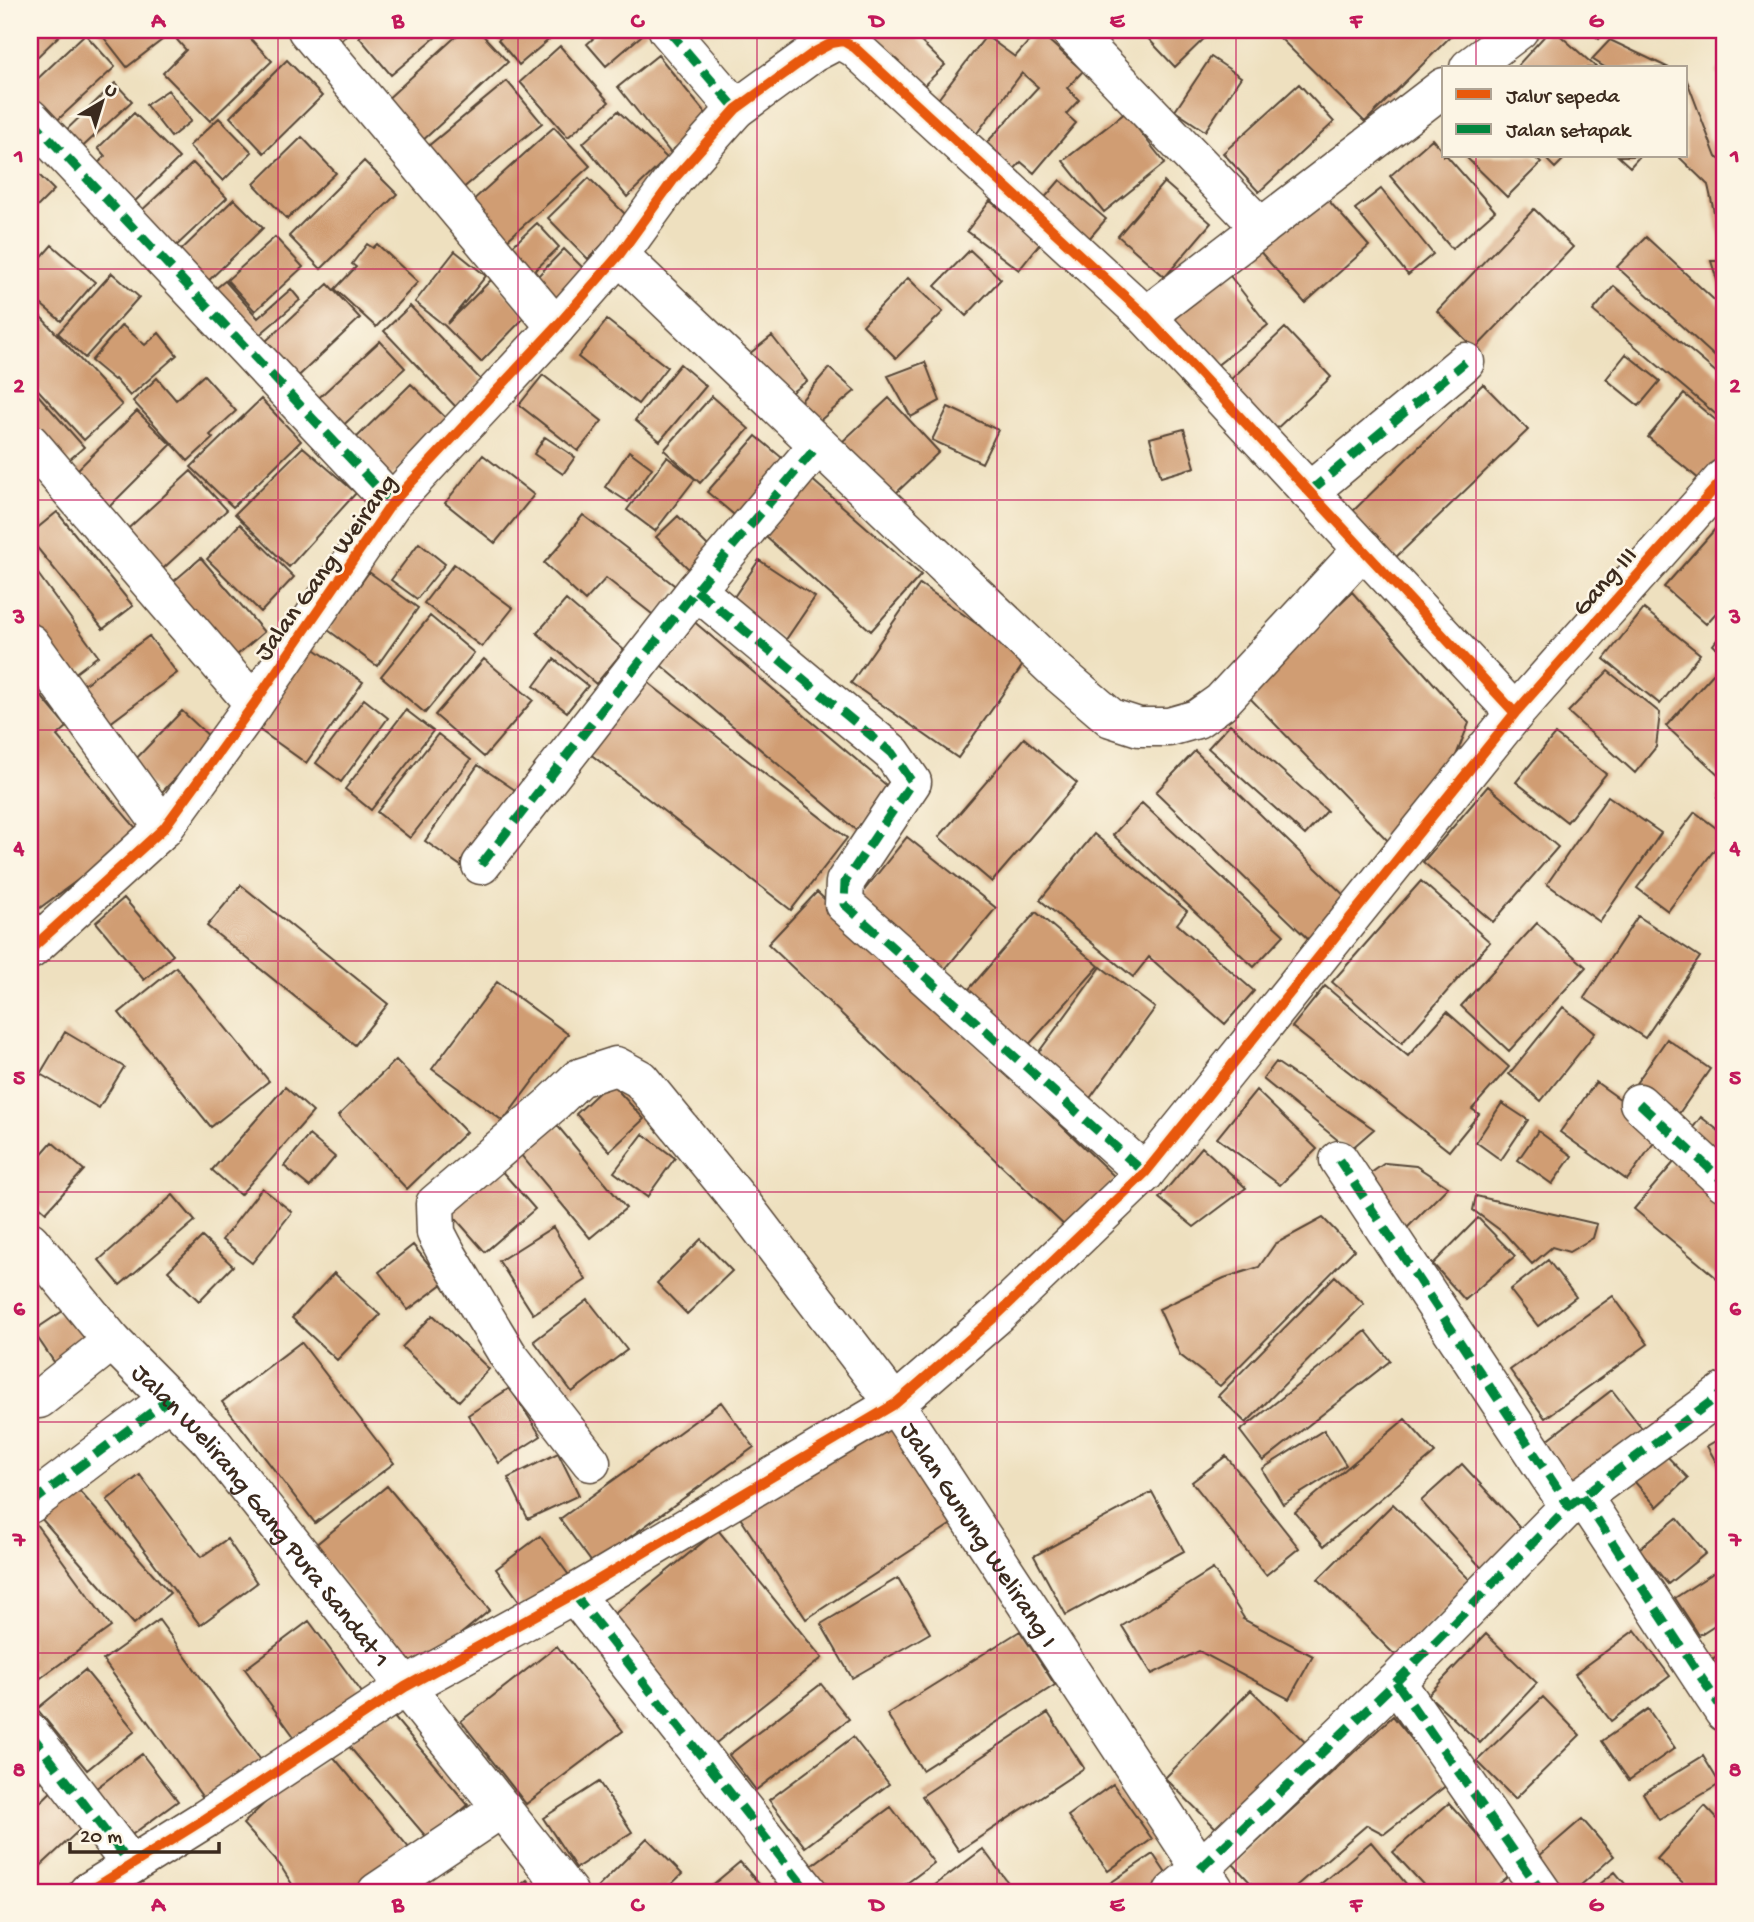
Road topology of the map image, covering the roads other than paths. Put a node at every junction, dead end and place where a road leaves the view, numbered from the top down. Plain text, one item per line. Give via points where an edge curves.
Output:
1 (307, 30) edge
2 (668, 30) edge
3 (1070, 30) edge
4 (1512, 32) edge
5 (1471, 66) edge
6 (1442, 89) edge
7 (736, 109) junction
8 (30, 118) edge
9 (1261, 228) junction
10 (619, 255) junction
11 (1146, 316) junction
12 (556, 327) junction
13 (1465, 362) dead end
14 (30, 443) edge
15 (818, 445) junction
16 (1724, 478) edge
17 (1310, 492) junction
18 (392, 503) junction
19 (1363, 549) junction
20 (696, 590) junction
21 (30, 643) edge
22 (254, 704) junction
23 (1515, 713) junction
24 (164, 828) junction
25 (481, 864) dead end
26 (30, 950) edge
27 (1639, 1103) dead end
28 (1339, 1160) dead end
29 (1145, 1173) junction
30 (1724, 1182) edge
31 (30, 1241) edge
32 (112, 1341) junction
33 (1724, 1392) edge
34 (39, 1399) dead end
35 (169, 1399) junction
36 (895, 1404) junction
37 (591, 1462) dead end
38 (1575, 1501) junction
39 (30, 1504) edge
40 (574, 1594) junction
41 (1396, 1682) junction
42 (405, 1686) junction
43 (1724, 1712) edge
44 (30, 1732) edge
45 (502, 1808) junction
46 (131, 1865) junction
47 (1196, 1885) edge
48 (88, 1892) edge
49 (377, 1892) edge
50 (568, 1892) edge
51 (808, 1892) edge
52 (1542, 1892) edge

1 - 12 street
2 - 7 street
3 - 9 street
4 - 5 street
6 - 9 street
7 - 10 street, Jalan Gang Weirang via 674,179
7 - 11 street, Jalan Gang Weirang via 813,53 843,41
8 - 18 street
9 - 11 street
10 - 12 street, Jalan Gang Weirang
10 - 15 street
11 - 17 street
12 - 18 street, Jalan Gang Weirang
13 - 17 street
14 - 22 street
15 - 19 street via 1055,670 1111,718 1139,727 1169,727 1197,719 1221,702
15 - 20 street
16 - 23 street, Gang III
17 - 19 street
18 - 22 street, Jalan Gang Weirang
19 - 23 street
20 - 25 street
20 - 29 street via 892,753 912,782 845,882 844,904
21 - 24 street
22 - 24 street, Jalan Gang Weirang
23 - 29 street, Gang III
24 - 26 street, Jalan Gang Weirang
27 - 30 street
28 - 38 street
29 - 36 street, Gang III via 996,1316
31 - 32 street, Jalan Welirang Gang Pura Sandat 1
32 - 34 street
32 - 35 street, Jalan Welirang Gang Pura Sandat 1
33 - 38 street
35 - 39 street
35 - 42 street, Jalan Welirang Gang Pura Sandat 1 via 210,1440
36 - 37 street, Jalan Gunung Welirang I via 640,1079 616,1066 579,1078 435,1204 436,1233 501,1344
36 - 40 street, Gang III
36 - 47 street, Jalan Gunung Welirang I
38 - 41 street
38 - 43 street
40 - 42 street, Gang III
40 - 51 street
41 - 47 street
41 - 52 street
42 - 45 street, Jalan Welirang Gang Pura Sandat 1
42 - 46 street, Gang III
44 - 46 street
45 - 49 street
45 - 50 street, Jalan Welirang Gang Pura Sandat 1
46 - 48 street, Gang III

